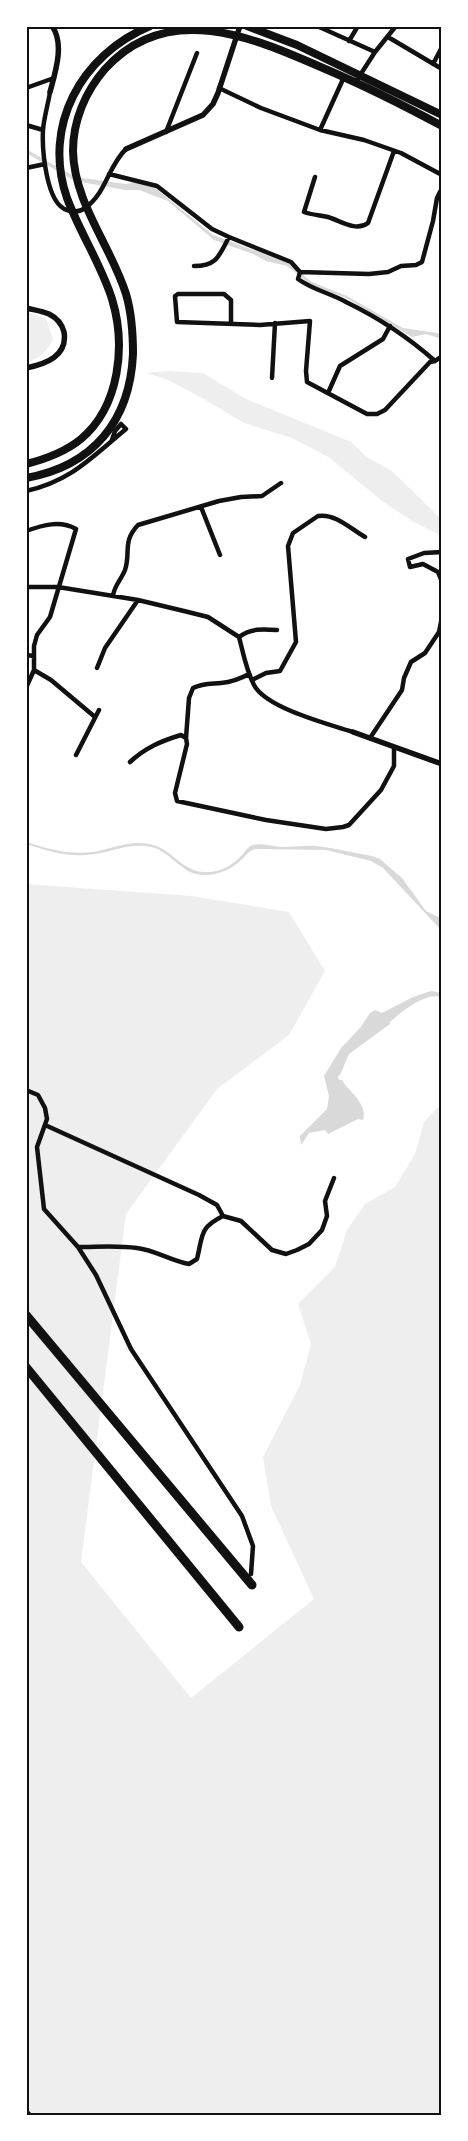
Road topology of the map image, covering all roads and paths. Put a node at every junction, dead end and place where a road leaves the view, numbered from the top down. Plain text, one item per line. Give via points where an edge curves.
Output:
1 (52, 26) edge
2 (150, 26) edge
3 (240, 26) edge
4 (247, 26) edge
5 (317, 26) edge
6 (358, 26) edge
7 (396, 26) edge
8 (238, 35) junction
9 (388, 37) junction
10 (349, 41) junction
11 (442, 47) edge
12 (375, 52) junction
13 (197, 53) dead end
14 (433, 64) junction
15 (442, 69) edge
16 (360, 74) junction
17 (344, 77) junction
18 (54, 78) junction
19 (355, 83) junction
20 (26, 88) edge
21 (219, 88) junction
22 (50, 92) joint
23 (442, 115) edge
24 (26, 125) edge
25 (442, 126) edge
26 (43, 130) junction
27 (320, 130) junction
28 (166, 132) junction
29 (126, 149) joint
30 (394, 151) junction
31 (45, 164) junction
32 (26, 168) edge
33 (109, 174) junction
34 (442, 175) edge
35 (315, 177) dead end
36 (442, 188) edge
37 (229, 238) junction
38 (194, 266) dead end
39 (300, 272) junction
40 (26, 308) edge
41 (274, 323) junction
42 (231, 324) junction
43 (390, 326) junction
44 (442, 356) edge
45 (435, 361) junction
46 (26, 368) edge
47 (272, 378) dead end
48 (328, 393) junction
49 (112, 440) dead end
50 (26, 464) edge
51 (26, 478) edge
52 (281, 484) dead end
53 (26, 491) edge
54 (201, 507) junction
55 (26, 531) edge
56 (365, 537) dead end
57 (442, 552) edge
58 (220, 555) dead end
59 (442, 582) edge
60 (26, 587) edge
61 (58, 587) junction
62 (113, 596) junction
63 (138, 600) junction
64 (442, 617) edge
65 (277, 630) dead end
66 (239, 637) junction
67 (26, 655) edge
68 (34, 656) junction
69 (97, 668) dead end
70 (34, 670) junction
71 (249, 674) junction
72 (252, 680) junction
73 (26, 688) edge
74 (99, 710) dead end
75 (96, 717) junction
76 (354, 732) joint
77 (186, 738) junction
78 (370, 738) junction
79 (394, 747) junction
80 (76, 755) dead end
81 (130, 762) dead end
82 (442, 764) edge
83 (26, 1090) edge
84 (44, 1125) junction
85 (334, 1178) dead end
86 (223, 1216) junction
87 (78, 1247) junction
88 (26, 1315) edge
89 (26, 1368) edge
90 (251, 1574) dead end
91 (252, 1585) dead end
92 (238, 1627) dead end
93 (26, 2111) edge
94 (30, 2115) edge

1 - 18 street via 57,32 58,42
2 - 50 main road via 108,50 86,74 64,119 59,150 67,197 107,285 114,308 118,338 115,379 106,407 86,434 70,447
3 - 8 street
4 - 16 main road via 297,44
5 - 10 street
6 - 10 street
7 - 9 street
8 - 17 main road
8 - 21 street
8 - 51 main road via 201,30 168,32 141,42 118,57 86,96 74,136 75,165 85,202 126,294 133,338 130,381 121,411 97,444 76,460 53,471
9 - 12 street
9 - 14 street
10 - 12 street
11 - 14 street
12 - 16 street
13 - 28 street
14 - 15 street
16 - 19 street
16 - 23 main road
17 - 19 main road
17 - 27 street
18 - 20 street
18 - 22 street
19 - 25 main road
21 - 27 street
21 - 28 street via 213,104 203,115
22 - 26 street
24 - 26 street
26 - 31 street
27 - 30 street
28 - 29 street
29 - 33 street
30 - 34 street
30 - 35 street via 368,224 364,226 304,212
31 - 32 street
31 - 33 street via 54,199 60,207 76,212 85,209 95,199
33 - 37 street via 157,186 212,229
36 - 39 street via 422,262 369,274
37 - 38 street via 218,258 207,266
37 - 39 street via 291,262
39 - 43 street via 298,279 312,289 340,298
40 - 46 street via 50,314 58,320 65,338 62,351 56,357
41 - 42 street
41 - 47 street
41 - 48 street via 310,321 308,382
42 - 42 street via 231,300 224,294 175,296 176,322
43 - 45 street
43 - 48 street via 382,340 340,366
44 - 45 street
45 - 48 street via 430,362 385,410 377,414 367,414
49 - 53 street via 66,478
52 - 54 street via 262,496 241,497
54 - 58 street
54 - 62 street via 138,526 130,533 126,566
55 - 61 street via 54,524 76,529
56 - 72 street via 336,519 323,516 293,533 288,546 296,642 280,671
57 - 59 street via 414,556 408,559 408,563 410,567 423,564 438,572
60 - 61 street
61 - 62 street
61 - 68 street via 50,617 37,635
62 - 63 street
63 - 66 street via 208,618
63 - 69 street via 104,648
64 - 78 street via 439,632 425,653 411,662 402,690
65 - 66 street via 257,629
66 - 71 street
67 - 68 street
68 - 70 street
70 - 73 street
70 - 75 street
71 - 72 street
71 - 77 street via 236,680 193,688 188,698
72 - 76 street via 264,697 311,718
74 - 75 street
75 - 80 street
76 - 78 street
77 - 79 street via 175,793 178,802 326,829 349,825 380,790 394,766
77 - 81 street via 181,735 156,744
78 - 79 street
79 - 82 street
83 - 84 street via 38,1095 45,1108 47,1119
84 - 86 street via 217,1204
84 - 87 street via 37,1147 44,1210
85 - 86 street via 325,1201 327,1216 322,1230 309,1244 286,1254 272,1250 241,1222
86 - 87 street via 209,1223 201,1237 197,1259 189,1264 138,1248
87 - 90 street via 96,1275 131,1348 242,1516 253,1546
88 - 91 highway
89 - 92 highway
93 - 94 street

